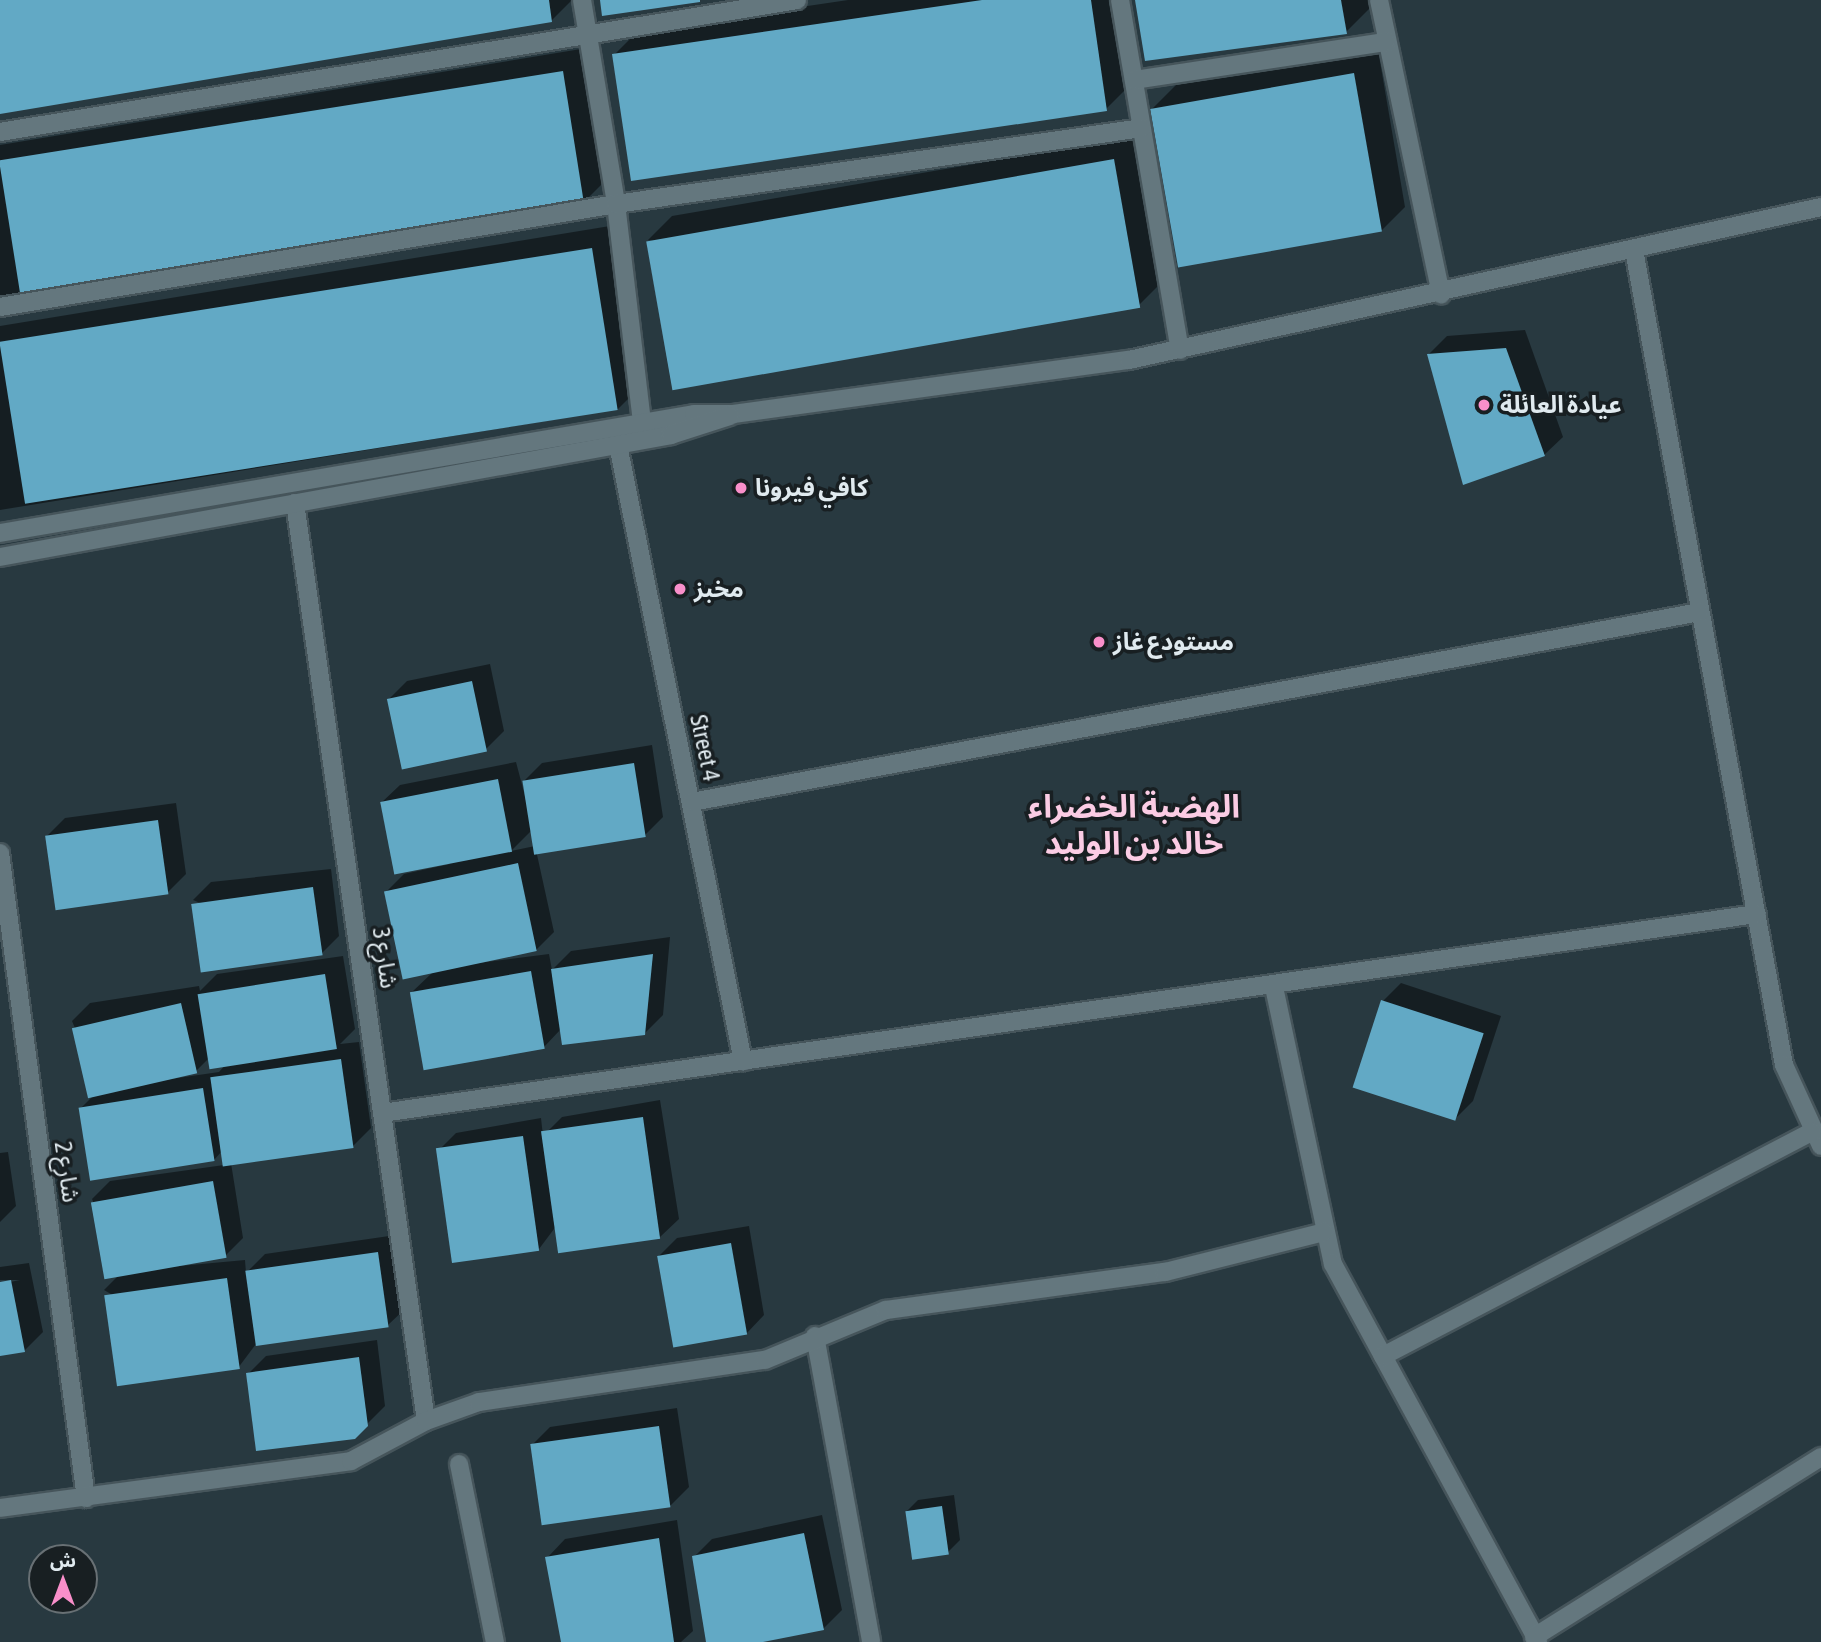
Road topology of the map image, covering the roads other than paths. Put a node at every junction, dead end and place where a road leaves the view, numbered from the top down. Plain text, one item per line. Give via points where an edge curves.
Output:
1 (582, 0) edge
2 (797, 0) edge
3 (1120, 0) edge
4 (1379, 0) edge
5 (587, 34) junction
6 (1387, 42) junction
7 (1133, 80) junction
8 (1142, 128) junction
9 (0, 132) edge
10 (616, 204) junction
11 (1821, 208) edge
12 (1634, 250) junction
13 (1441, 295) junction
14 (0, 307) edge
15 (1180, 350) junction
16 (733, 414) junction
17 (642, 422) junction
18 (618, 445) junction
19 (295, 503) junction
20 (0, 533) edge
21 (0, 557) edge
22 (1699, 612) junction
23 (691, 803) junction
24 (0, 853) edge
25 (1756, 914) junction
26 (1274, 987) junction
27 (743, 1061) junction
28 (382, 1113) junction
29 (1817, 1139) edge
30 (1324, 1232) junction
31 (815, 1336) junction
32 (1383, 1356) junction
33 (426, 1420) junction
34 (1819, 1463) edge
35 (459, 1464) dead end
36 (86, 1498) junction
37 (0, 1508) edge
38 (1536, 1639) edge
39 (495, 1642) edge
40 (871, 1642) edge

1 - 5 street
2 - 5 street
3 - 7 street
4 - 6 street
5 - 9 street
5 - 10 street
6 - 7 street
6 - 13 street
7 - 8 street
8 - 10 street
8 - 15 street
10 - 14 street
10 - 17 street
11 - 12 street
12 - 13 street
12 - 22 street
13 - 15 street
15 - 16 street
16 - 17 street
16 - 18 street via 697,429
17 - 20 street
18 - 19 street
18 - 23 street, Street 4
19 - 21 street
19 - 28 street, شارع 3
22 - 23 street
22 - 25 street
23 - 27 street, Street 4
24 - 36 street, شارع 2
25 - 26 street
25 - 29 street via 1784,1065
26 - 27 street
26 - 30 street
27 - 28 street
28 - 33 street, شارع 3
29 - 32 street
30 - 31 street via 1165,1272 886,1310
30 - 32 street via 1333,1264
31 - 33 street via 765,1360 479,1402
31 - 40 street
32 - 38 street
33 - 36 street via 351,1461
34 - 38 street
35 - 39 street
36 - 37 street

